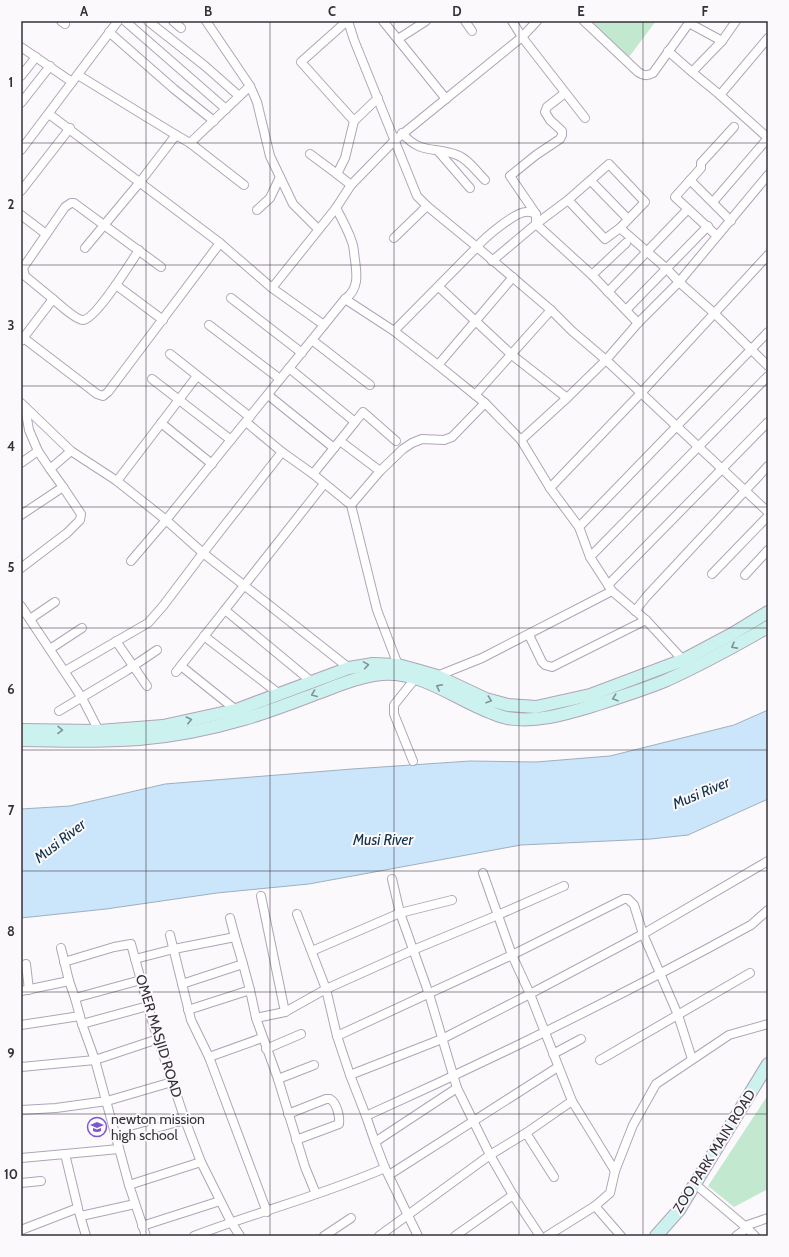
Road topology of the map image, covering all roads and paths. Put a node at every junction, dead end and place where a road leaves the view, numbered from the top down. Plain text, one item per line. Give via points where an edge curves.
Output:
1 (125, 21) edge
2 (148, 21) edge
3 (173, 21) edge
4 (206, 21) edge
5 (348, 21) edge
6 (383, 21) edge
7 (426, 21) edge
8 (465, 21) edge
9 (512, 21) edge
10 (537, 21) edge
11 (584, 21) edge
12 (736, 21) edge
13 (114, 22) edge
14 (181, 28) dead end
15 (472, 31) dead end
16 (109, 32) junction
17 (522, 37) junction
18 (398, 39) junction
19 (722, 41) junction
20 (767, 41) edge
21 (21, 48) edge
22 (668, 51) junction
23 (36, 57) junction
24 (50, 66) junction
25 (692, 72) junction
26 (78, 75) junction
27 (21, 76) edge
28 (72, 82) junction
29 (250, 86) junction
30 (565, 93) junction
31 (720, 95) junction
32 (239, 96) junction
33 (378, 98) junction
34 (446, 99) junction
35 (21, 103) edge
36 (226, 109) junction
37 (49, 114) junction
38 (586, 118) dead end
39 (214, 121) junction
40 (354, 121) junction
41 (734, 127) dead end
42 (70, 128) junction
43 (402, 133) junction
44 (176, 135) junction
45 (768, 138) edge
46 (394, 141) junction
47 (190, 143) junction
48 (21, 150) edge
49 (438, 151) junction
50 (310, 154) dead end
51 (337, 174) junction
52 (768, 175) edge
53 (280, 177) junction
54 (485, 180) dead end
55 (690, 180) junction
56 (591, 181) junction
57 (140, 182) junction
58 (244, 185) dead end
59 (351, 185) junction
60 (470, 188) dead end
61 (21, 191) edge
62 (568, 200) junction
63 (713, 202) junction
64 (427, 206) junction
65 (336, 208) junction
66 (688, 209) junction
67 (257, 210) dead end
68 (536, 214) junction
69 (21, 215) edge
70 (628, 220) junction
71 (731, 221) junction
72 (536, 224) junction
73 (104, 225) junction
74 (708, 226) junction
75 (620, 228) junction
76 (318, 229) junction
77 (46, 234) junction
78 (717, 236) junction
79 (394, 238) dead end
80 (220, 243) junction
81 (626, 243) dead end
82 (477, 247) junction
83 (86, 248) dead end
84 (139, 250) junction
85 (648, 251) junction
86 (768, 256) edge
87 (492, 261) junction
88 (161, 267) dead end
89 (667, 269) junction
90 (592, 275) junction
91 (513, 277) junction
92 (679, 282) junction
93 (116, 285) junction
94 (439, 287) junction
95 (272, 288) junction
96 (608, 292) junction
97 (232, 298) dead end
98 (53, 299) junction
99 (345, 299) junction
100 (551, 310) junction
101 (626, 310) junction
102 (714, 313) junction
103 (163, 320) junction
104 (476, 321) junction
105 (638, 323) junction
106 (209, 325) dead end
107 (324, 325) junction
108 (394, 331) junction
109 (768, 332) edge
110 (22, 338) edge
111 (312, 340) junction
112 (750, 350) junction
113 (302, 353) junction
114 (170, 354) dead end
115 (512, 355) junction
116 (606, 360) junction
117 (438, 364) junction
118 (768, 366) edge
119 (289, 368) junction
120 (197, 376) junction
121 (768, 376) edge
122 (152, 379) dead end
123 (280, 379) junction
124 (370, 385) dead end
125 (641, 393) junction
126 (268, 395) junction
127 (475, 395) junction
128 (567, 398) junction
129 (178, 399) junction
130 (486, 403) junction
131 (22, 406) edge
132 (248, 419) junction
133 (355, 422) junction
134 (768, 422) edge
135 (161, 424) junction
136 (676, 425) junction
137 (231, 440) junction
138 (340, 440) junction
139 (521, 440) junction
140 (396, 441) dead end
141 (699, 446) junction
142 (334, 448) junction
143 (38, 451) junction
144 (71, 452) junction
145 (282, 452) junction
146 (21, 462) edge
147 (212, 464) junction
148 (768, 466) edge
149 (50, 469) junction
150 (721, 469) junction
151 (380, 471) junction
152 (313, 474) junction
153 (117, 481) junction
154 (324, 484) junction
155 (63, 488) junction
156 (550, 488) junction
157 (745, 491) junction
158 (351, 505) junction
159 (768, 512) edge
160 (21, 515) edge
161 (768, 516) edge
162 (166, 520) junction
163 (580, 527) junction
164 (768, 550) edge
165 (203, 553) junction
166 (590, 557) junction
167 (131, 561) dead end
168 (21, 568) edge
169 (712, 574) dead end
170 (744, 575) dead end
171 (245, 586) junction
172 (610, 588) junction
173 (55, 602) dead end
174 (21, 606) edge
175 (224, 610) junction
176 (635, 611) junction
177 (768, 612) edge
178 (30, 619) junction
179 (646, 620) junction
180 (768, 627) edge
181 (82, 628) dead end
182 (529, 635) junction
183 (204, 636) junction
184 (116, 641) junction
185 (50, 649) junction
186 (157, 650) dead end
187 (683, 660) junction
188 (398, 665) junction
189 (134, 666) junction
190 (349, 668) junction
191 (65, 671) junction
192 (418, 674) junction
193 (438, 676) junction
194 (312, 682) junction
195 (147, 686) dead end
196 (278, 693) junction
197 (82, 698) junction
198 (236, 710) junction
199 (59, 711) dead end
200 (21, 730) edge
201 (99, 731) junction
202 (21, 740) edge
203 (414, 761) dead end
204 (768, 861) edge
205 (483, 873) dead end
206 (392, 879) dead end
207 (564, 886) dead end
208 (261, 896) dead end
209 (452, 900) dead end
210 (768, 910) edge
211 (400, 913) junction
212 (297, 914) dead end
213 (498, 915) junction
214 (230, 918) dead end
215 (643, 934) junction
216 (170, 935) dead end
217 (235, 936) junction
218 (61, 948) dead end
219 (174, 949) junction
220 (413, 950) junction
221 (312, 951) junction
222 (512, 955) junction
223 (135, 959) junction
224 (64, 962) junction
225 (26, 964) dead end
226 (243, 964) junction
227 (750, 973) dead end
228 (661, 974) junction
229 (141, 980) junction
230 (69, 981) junction
231 (182, 984) junction
232 (326, 989) junction
233 (25, 990) edge
234 (250, 990) junction
235 (429, 994) junction
236 (530, 994) junction
237 (75, 998) junction
238 (148, 1006) junction
239 (188, 1010) junction
240 (285, 1012) junction
241 (678, 1015) junction
242 (256, 1018) junction
243 (81, 1020) junction
244 (768, 1024) edge
245 (21, 1025) edge
246 (544, 1032) junction
247 (300, 1034) dead end
248 (337, 1036) junction
249 (262, 1038) junction
250 (442, 1038) junction
251 (158, 1039) junction
252 (581, 1039) dead end
253 (266, 1049) junction
254 (553, 1054) junction
255 (209, 1057) junction
256 (692, 1059) junction
257 (95, 1060) junction
258 (600, 1060) dead end
259 (768, 1064) edge
260 (314, 1065) dead end
261 (21, 1067) edge
262 (558, 1067) junction
263 (350, 1075) junction
264 (454, 1077) junction
265 (278, 1079) junction
266 (172, 1082) junction
267 (457, 1088) junction
268 (572, 1100) junction
269 (107, 1101) junction
270 (21, 1110) edge
271 (288, 1114) junction
272 (366, 1116) junction
273 (185, 1120) junction
274 (473, 1122) junction
275 (526, 1133) junction
276 (116, 1139) junction
277 (296, 1140) junction
278 (375, 1142) junction
279 (119, 1149) junction
280 (65, 1154) junction
281 (490, 1155) junction
282 (21, 1158) edge
283 (201, 1162) junction
284 (384, 1168) junction
285 (615, 1171) junction
286 (389, 1175) junction
287 (554, 1177) dead end
288 (41, 1181) dead end
289 (21, 1183) edge
290 (695, 1184) junction
291 (129, 1185) junction
292 (316, 1194) junction
293 (513, 1195) junction
294 (220, 1201) junction
295 (135, 1204) junction
296 (595, 1206) junction
297 (79, 1212) junction
298 (267, 1212) junction
299 (407, 1215) junction
300 (351, 1218) dead end
301 (768, 1218) edge
302 (231, 1222) junction
303 (142, 1226) junction
304 (746, 1227) junction
305 (21, 1232) edge
306 (197, 1235) edge
307 (22, 1236) edge
308 (86, 1236) edge
309 (146, 1236) edge
310 (240, 1236) edge
311 (324, 1236) edge
312 (379, 1236) edge
313 (418, 1236) edge
314 (455, 1236) edge
315 (540, 1236) edge
316 (547, 1236) edge
317 (621, 1236) edge
318 (656, 1236) edge
319 (736, 1236) edge
320 (755, 1236) edge

1 - 36 street
2 - 32 street
3 - 14 street
4 - 29 street
5 - 33 street
5 - 40 street via 301,62
6 - 18 street
7 - 18 street
8 - 15 street
9 - 17 street
10 - 17 street
11 - 22 street via 644,75 653,73
12 - 19 street
13 - 16 street
16 - 26 street
16 - 39 street
17 - 30 street
17 - 34 street
18 - 34 street
19 - 22 street via 689,23
19 - 25 street
20 - 31 street
21 - 23 street
22 - 25 street
23 - 24 street
23 - 27 street
24 - 28 street
24 - 35 street
25 - 31 street
26 - 28 street
26 - 44 street
28 - 37 street
29 - 32 street
29 - 53 street via 258,102 270,156
30 - 38 street
30 - 68 street via 547,107 545,112 562,131 560,139 510,176
31 - 45 street
32 - 36 street
33 - 40 street
33 - 46 street
34 - 43 street
36 - 39 street
37 - 42 street
37 - 48 street
39 - 47 street
40 - 51 street via 345,158
41 - 55 street via 701,163 701,168
42 - 57 street
42 - 61 street
43 - 46 street
43 - 49 street via 419,147
44 - 47 street
44 - 57 street
45 - 63 street
46 - 59 street
46 - 64 street via 417,196
47 - 58 street
49 - 54 street via 457,155
49 - 60 street
50 - 51 street
51 - 59 street
52 - 71 street
53 - 67 street via 270,198
53 - 76 street via 293,204
55 - 63 street
55 - 66 street via 675,197
56 - 62 street
56 - 70 street
56 - 70 street via 610,164 645,202
57 - 73 street
57 - 80 street
59 - 65 street
62 - 72 street
62 - 75 street via 605,239
63 - 71 street
64 - 79 street
64 - 82 street
65 - 76 street
65 - 99 street via 353,243 358,276 352,294
66 - 74 street
66 - 85 street
68 - 72 street
68 - 82 street via 527,211 518,214 483,239
69 - 77 street
70 - 75 street
71 - 78 street
72 - 87 street
72 - 90 street
73 - 77 street via 71,203 65,206
73 - 83 street
73 - 84 street
74 - 78 street
74 - 89 street
75 - 85 street
76 - 95 street
77 - 98 street via 25,263 23,273
78 - 92 street
80 - 95 street
80 - 103 street
81 - 90 street
82 - 87 street
82 - 94 street
84 - 88 street
84 - 93 street
85 - 89 street
85 - 96 street
86 - 102 street
87 - 91 street
89 - 92 street
89 - 101 street
90 - 96 street
91 - 100 street
91 - 104 street
92 - 102 street
92 - 105 street
93 - 98 street via 90,318 83,320
93 - 103 street
94 - 104 street
94 - 108 street
95 - 107 street
96 - 101 street
97 - 113 street
98 - 110 street
99 - 107 street
99 - 108 street
100 - 115 street
100 - 116 street
101 - 105 street
102 - 112 street
102 - 125 street
103 - 110 street via 103,396
104 - 115 street
104 - 117 street
105 - 116 street
106 - 123 street
107 - 111 street
108 - 117 street
109 - 112 street
111 - 113 street
111 - 124 street
112 - 118 street
112 - 136 street
113 - 119 street
114 - 120 street
115 - 127 street
115 - 128 street
116 - 125 street
116 - 128 street
117 - 127 street
119 - 123 street
119 - 133 street
120 - 129 street
120 - 132 street
121 - 141 street
122 - 129 street
123 - 126 street
125 - 136 street
125 - 156 street
126 - 132 street
126 - 142 street
127 - 130 street
128 - 139 street
129 - 135 street
129 - 137 street
130 - 139 street
130 - 151 street via 452,437 444,440 422,439 412,443
131 - 143 street
131 - 144 street
132 - 137 street
132 - 145 street
133 - 138 street
133 - 140 street via 362,412
134 - 150 street
135 - 147 street
135 - 153 street
136 - 141 street
136 - 163 street
137 - 147 street
138 - 142 street
138 - 151 street
139 - 156 street
141 - 150 street
141 - 166 street
142 - 152 street
143 - 146 street
143 - 149 street
144 - 149 street
144 - 153 street
145 - 152 street
145 - 165 street
147 - 162 street
148 - 157 street
149 - 155 street
150 - 157 street
150 - 172 street
151 - 158 street
152 - 154 street
153 - 162 street
154 - 158 street
154 - 171 street
155 - 160 street
155 - 168 street via 82,514 80,520
156 - 163 street
157 - 159 street
157 - 176 street via 646,596
158 - 188 street via 377,610
161 - 169 street
162 - 165 street
162 - 167 street
163 - 166 street
164 - 170 street
165 - 171 street
165 - 184 street via 148,622
166 - 172 street
171 - 175 street
171 - 190 street
172 - 176 street
172 - 182 street
173 - 178 street
174 - 178 street
175 - 183 street
175 - 194 street
176 - 179 street
177 - 187 street
178 - 185 street
179 - 182 street via 552,667 542,662
179 - 187 street
180 -> 192 street via 665,680 612,700 556,716 532,719 506,718 480,709
181 - 185 street
182 - 193 street
183 - 196 street
183 - 198 street via 179,669
184 - 189 street
184 - 191 street
185 - 191 street
186 - 189 street
193 -> 187 street via 486,699 508,705 536,707 590,695
190 -> 188 street via 373,664
188 - 192 street
189 - 195 street
189 - 197 street
190 - 194 street
191 - 197 street
192 - 193 street
192 -> 202 street via 367,676 243,719 187,732 126,740
192 - 203 street via 393,709
194 - 196 street
196 - 198 street
197 - 199 street
197 - 201 street
201 -> 198 street via 163,726
200 -> 201 street
204 - 215 street
205 - 213 street
206 - 211 street
207 - 213 street
208 - 240 street
209 - 211 street
210 - 228 street via 751,925
211 - 220 street
211 - 221 street
212 - 221 street
213 - 220 street
213 - 222 street
214 - 217 street
215 - 222 street via 634,905 628,899 624,899
215 - 228 street
215 - 236 street
216 - 219 street
217 - 219 street
217 - 226 street
218 - 224 street
219 - 223 street
219 - 231 street
220 - 232 street
220 - 235 street
221 - 232 street
222 - 235 street
222 - 236 street
223 - 224 street, OMER MASJID ROAD via 131,944
223 - 229 street, OMER MASJID ROAD
224 - 230 street
225 - 233 street
226 - 231 street
226 - 234 street
227 - 241 street
228 - 241 street
228 - 246 street
229 - 237 street
229 - 238 street, OMER MASJID ROAD
230 - 233 street
230 - 237 street
231 - 239 street
232 - 240 street
232 - 248 street
234 - 239 street
234 - 242 street
235 - 248 street
235 - 250 street
236 - 246 street
236 - 250 street
237 - 243 street
238 - 243 street
238 - 251 street, OMER MASJID ROAD
239 - 255 street
240 - 242 street
241 - 256 street
241 - 258 street
242 - 249 street
243 - 245 street
243 - 257 street
244 - 256 street via 728,1035
246 - 254 street
246 - 264 street
247 - 253 street
248 - 263 street
249 - 253 street
249 - 255 street
250 - 263 street
250 - 264 street
251 - 257 street
251 - 266 street, OMER MASJID ROAD
252 - 254 street
253 - 265 street
254 - 262 street
255 - 298 street
256 - 285 street via 656,1084 633,1124
257 - 261 street
257 - 269 street
259 - 290 street, ZOO PARK MAIN ROAD
260 - 265 street
262 - 268 street
262 - 274 street
263 - 272 street
264 - 267 street
264 - 272 street
265 - 271 street
266 - 269 street
266 - 273 street, OMER MASJID ROAD
267 - 274 street
267 - 278 street
268 - 275 street
268 - 285 street
269 - 270 street
269 - 276 street
271 - 277 street
271 - 277 street via 326,1099 336,1104 339,1124
272 - 278 street
273 - 276 street
273 - 283 street, OMER MASJID ROAD
274 - 281 street
274 - 286 street
275 - 281 street
275 - 287 street
276 - 279 street
277 - 292 street
278 - 284 street
279 - 280 street
279 - 291 street
280 - 282 street
280 - 297 street
281 - 293 street
281 - 299 street
283 - 291 street
283 - 294 street, OMER MASJID ROAD
284 - 286 street
284 - 292 street
285 - 296 street via 610,1193
286 - 299 street
288 - 289 street
290 - 304 street
290 - 318 street, ZOO PARK MAIN ROAD via 679,1210
291 - 295 street
292 - 298 street
293 - 314 street
293 - 315 street
294 - 302 street, OMER MASJID ROAD
294 - 303 street
295 - 297 street
295 - 303 street
296 - 316 street
296 - 317 street
297 - 305 street
297 - 308 street
298 - 302 street
299 - 312 street
299 - 313 street
300 - 311 street
301 - 304 street
302 - 306 street
302 - 310 street, OMER MASJID ROAD
303 - 309 street
304 - 319 street
304 - 320 street
305 - 307 street

